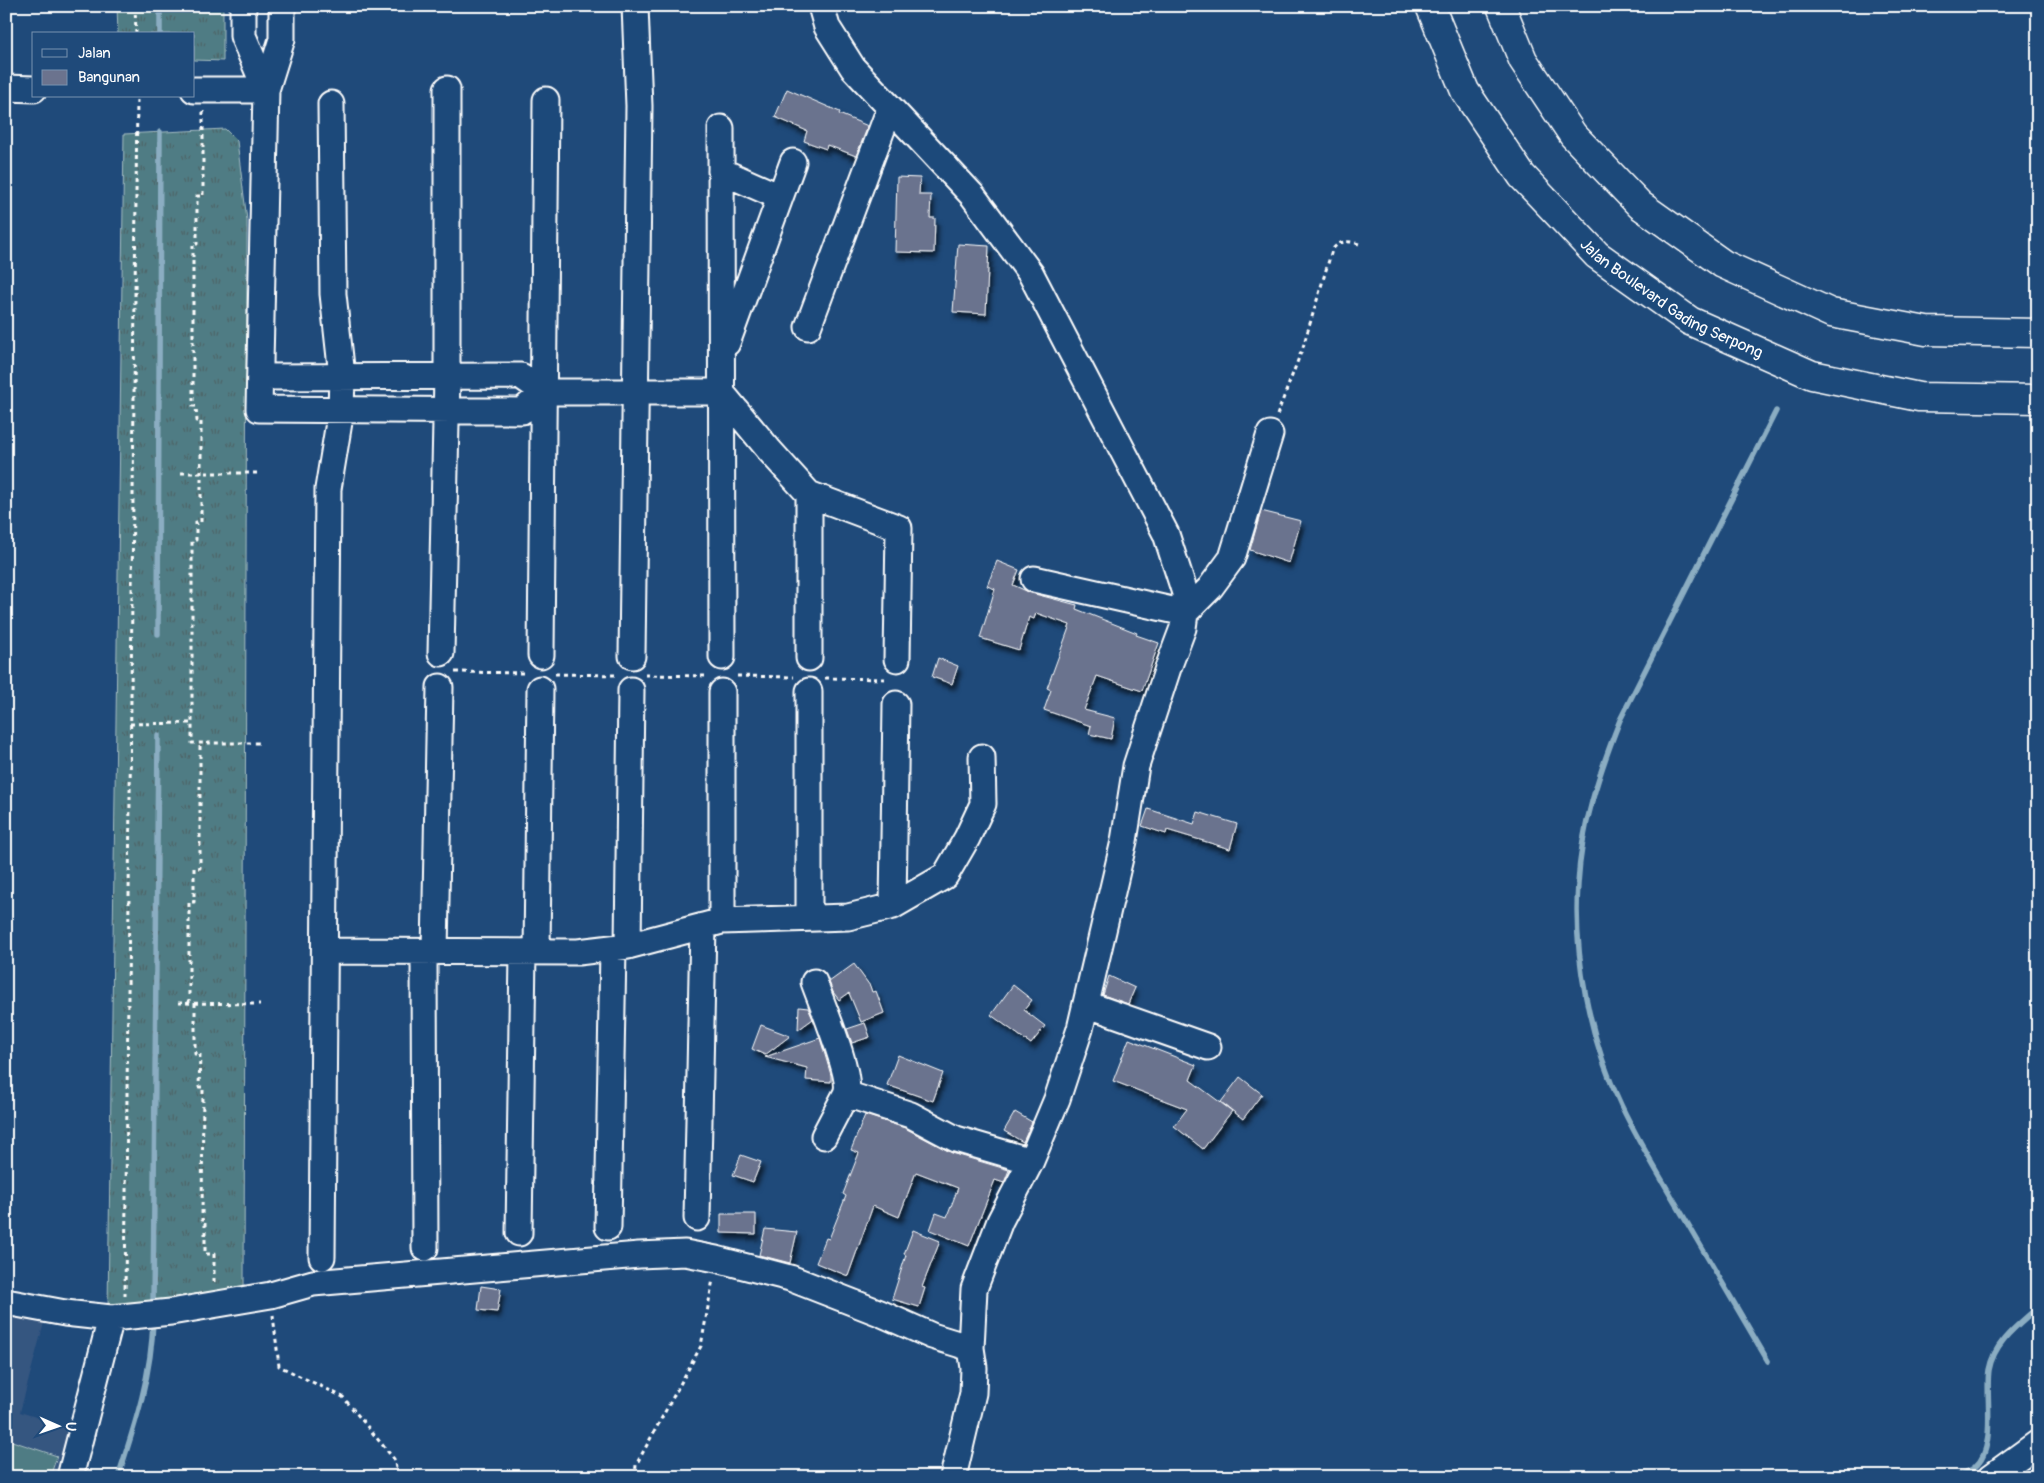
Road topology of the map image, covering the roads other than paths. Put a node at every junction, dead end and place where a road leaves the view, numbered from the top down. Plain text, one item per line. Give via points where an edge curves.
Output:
1 (243, 6) edge
2 (282, 6) edge
3 (635, 6) edge
4 (821, 6) edge
5 (1430, 6) edge
6 (1500, 6) edge
7 (6, 88) edge
8 (32, 89) edge
9 (447, 89) dead end
10 (198, 90) edge
11 (266, 90) junction
12 (546, 100) dead end
13 (331, 104) dead end
14 (890, 108) junction
15 (721, 128) dead end
16 (793, 162) dead end
17 (721, 171) junction
18 (780, 197) junction
19 (808, 327) dead end
20 (2038, 333) edge
21 (721, 359) junction
22 (342, 376) junction
23 (447, 376) junction
24 (260, 377) junction
25 (544, 392) junction
26 (721, 392) junction
27 (635, 393) junction
28 (2038, 399) edge
29 (341, 410) junction
30 (446, 411) junction
31 (1270, 434) road end
32 (809, 494) junction
33 (1034, 579) dead end
34 (1186, 613) junction
35 (897, 669) road end
36 (896, 704) dead end
37 (982, 757) dead end
38 (893, 906) junction
39 (808, 918) junction
40 (712, 924) junction
41 (620, 948) junction
42 (325, 951) junction
43 (430, 952) junction
44 (530, 952) junction
45 (814, 982) dead end
46 (1086, 1004) junction
47 (1208, 1046) dead end
48 (846, 1094) junction
49 (824, 1136) dead end
50 (1030, 1161) junction
51 (697, 1218) dead end
52 (608, 1227) dead end
53 (519, 1233) dead end
54 (425, 1248) dead end
55 (322, 1257) dead end
56 (6, 1302) edge
57 (123, 1313) junction
58 (971, 1348) junction
59 (2038, 1444) edge
60 (70, 1477) edge
61 (954, 1477) edge
62 (1990, 1477) edge

1 - 11 street via 243,36
2 - 11 street via 282,39
3 - 27 street via 639,106
4 - 14 street via 827,27 853,68
5 - 28 main road, Jalan Boulevard Gading Serpong via 1465,91 1522,176 1597,255 1690,321 1812,375 1918,397
6 - 20 main road via 1522,60 1573,135 1640,205 1723,264 1832,313 1926,331
7 - 8 street
9 - 23 street
10 - 11 street
11 - 24 street
12 - 25 street
13 - 22 street via 333,294
14 - 19 street
14 - 34 street via 973,196 1031,274 1166,534 1185,594
15 - 17 street
16 - 18 street
17 - 18 street
17 - 21 street
18 - 21 street
21 - 26 street
22 - 23 street
22 - 24 street
22 - 29 street
23 - 25 street via 521,376
23 - 30 street
24 - 29 street via 260,410
25 - 27 street
25 - 30 street via 522,412
25 - 44 street via 540,673
26 - 27 street
26 - 32 street
26 - 40 street via 722,675
27 - 41 street via 632,674
29 - 30 street
29 - 42 street via 328,489
30 - 43 street via 444,671
31 - 34 street via 1232,558
32 - 35 street via 899,528
32 - 39 street
33 - 34 street
34 - 46 street via 1136,766 1124,840
36 - 38 street
37 - 38 street via 983,804 945,876
38 - 39 street via 848,917
39 - 40 street
40 - 41 street
40 - 51 street
41 - 44 street
41 - 52 street
42 - 43 street
42 - 55 street
43 - 44 street
43 - 54 street
44 - 53 street
45 - 48 street via 839,1050 848,1084
46 - 47 street
46 - 50 street via 1058,1099
48 - 49 street
48 - 50 street via 911,1115 956,1139
50 - 58 street via 1000,1221 974,1290
56 - 57 street via 65,1313
57 - 58 street via 171,1312 271,1295 313,1283 639,1254 684,1253 790,1278 932,1336
57 - 60 street
58 - 61 street via 973,1393
59 - 62 street

